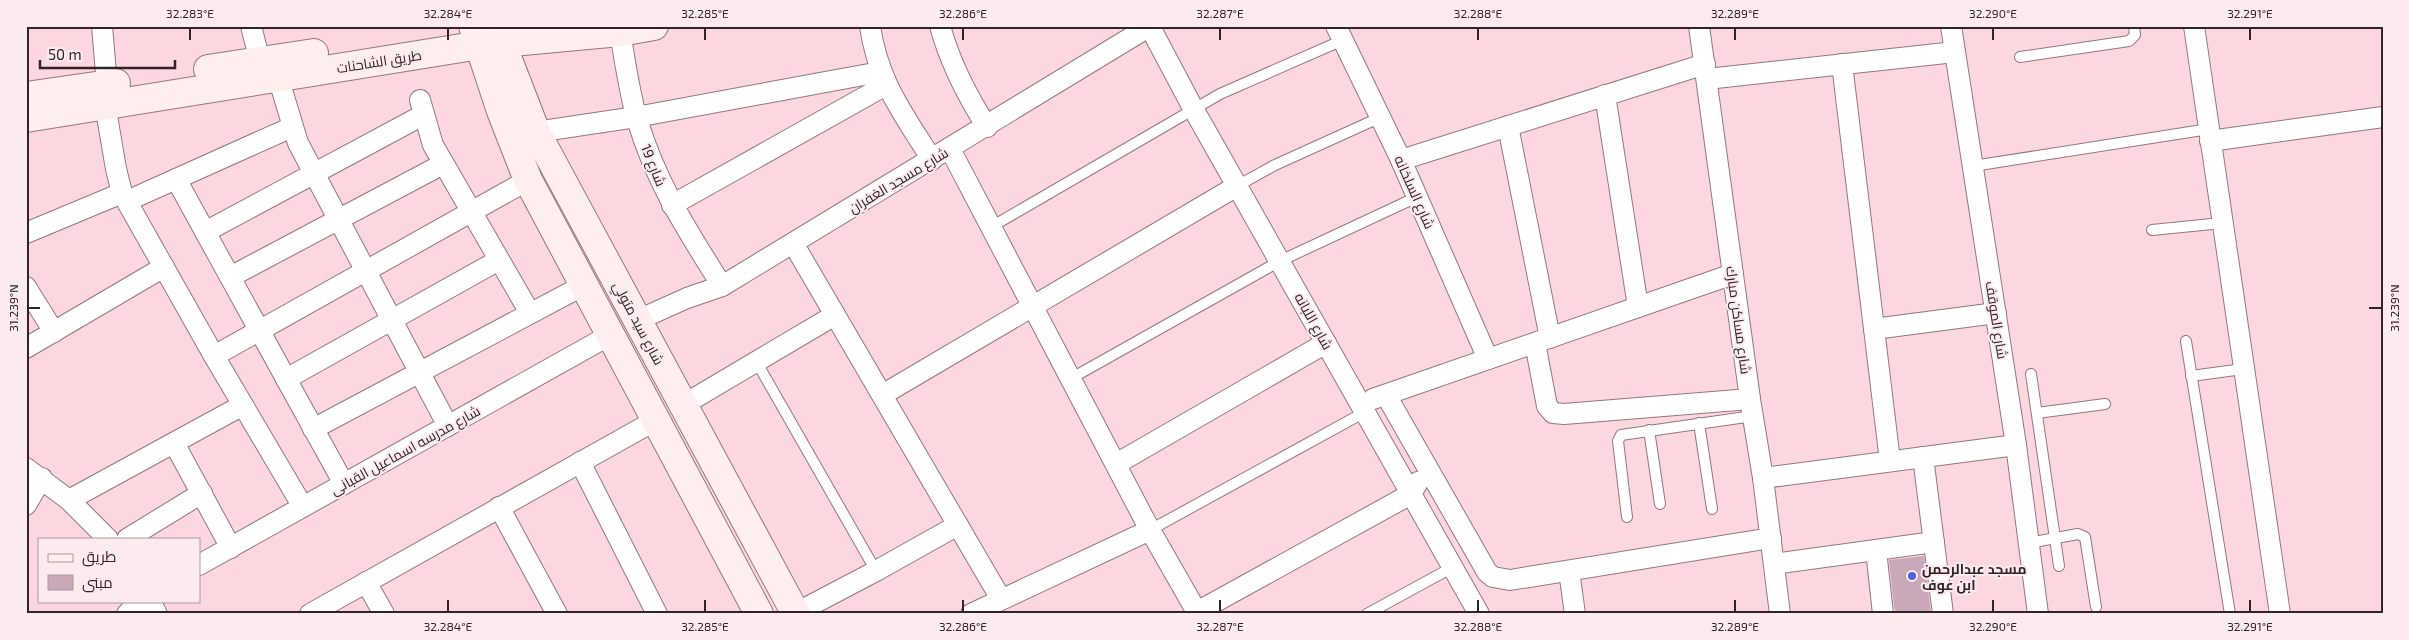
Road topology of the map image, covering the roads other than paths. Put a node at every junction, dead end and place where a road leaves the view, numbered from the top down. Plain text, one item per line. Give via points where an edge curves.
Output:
1 (102, 26) edge
2 (251, 26) edge
3 (654, 26) edge
4 (870, 26) edge
5 (940, 26) edge
6 (1150, 26) edge
7 (1699, 26) edge
8 (1951, 26) edge
9 (2134, 26) edge
10 (2194, 26) edge
11 (488, 32) edge
12 (620, 32) junction
13 (1340, 33) edge
14 (1955, 52) junction
15 (2020, 57) dead end
16 (1842, 64) junction
17 (1706, 71) junction
18 (268, 72) junction
19 (883, 79) junction
20 (106, 94) junction
21 (1605, 95) junction
22 (26, 96) edge
23 (1194, 110) junction
24 (636, 117) junction
25 (1381, 117) junction
26 (2383, 117) edge
27 (26, 118) edge
28 (292, 126) junction
29 (1508, 126) junction
30 (987, 127) junction
31 (536, 132) junction
32 (2210, 135) junction
33 (950, 149) junction
34 (932, 160) junction
35 (1401, 160) junction
36 (443, 164) junction
37 (1973, 166) junction
38 (314, 174) junction
39 (176, 179) junction
40 (528, 180) junction
41 (1237, 186) junction
42 (125, 197) junction
43 (1417, 197) junction
44 (672, 205) junction
45 (472, 213) junction
46 (338, 219) junction
47 (2222, 223) junction
48 (990, 228) junction
49 (2152, 230) dead end
50 (205, 232) junction
51 (26, 233) edge
52 (793, 243) junction
53 (499, 260) junction
54 (1280, 261) junction
55 (164, 267) junction
56 (365, 270) junction
57 (1733, 274) junction
58 (230, 277) junction
59 (584, 285) junction
60 (722, 286) junction
61 (26, 287) edge
62 (1638, 307) junction
63 (1033, 308) junction
64 (1996, 313) junction
65 (530, 314) junction
66 (835, 315) junction
67 (391, 320) junction
68 (638, 320) junction
69 (1874, 329) junction
70 (259, 330) junction
71 (54, 332) junction
72 (610, 335) junction
73 (1543, 340) junction
74 (2186, 341) dead end
75 (1326, 343) junction
76 (26, 348) edge
77 (214, 356) junction
78 (1488, 359) junction
79 (756, 362) junction
80 (2243, 369) junction
81 (419, 372) junction
82 (2031, 374) dead end
83 (2191, 376) junction
84 (286, 379) junction
85 (1070, 379) junction
86 (882, 395) junction
87 (1386, 395) junction
88 (2105, 404) dead end
89 (243, 405) junction
90 (683, 405) junction
91 (1752, 407) junction
92 (1363, 408) junction
93 (2037, 413) junction
94 (656, 420) junction
95 (1699, 424) junction
96 (448, 426) junction
97 (313, 429) junction
98 (1649, 430) junction
99 (174, 443) junction
100 (2016, 445) junction
101 (1923, 457) junction
102 (1890, 461) junction
103 (580, 462) junction
104 (1116, 464) junction
105 (1427, 468) junction
106 (34, 473) edge
107 (1763, 478) junction
108 (344, 484) junction
109 (202, 493) junction
110 (1411, 494) junction
111 (69, 500) junction
112 (1660, 504) dead end
113 (26, 506) edge
114 (303, 507) junction
115 (499, 507) junction
116 (1712, 509) dead end
117 (1626, 517) dead end
118 (958, 525) junction
119 (1150, 530) junction
120 (107, 538) edge
121 (129, 538) edge
122 (1771, 538) junction
123 (2055, 538) junction
124 (1934, 542) junction
125 (2029, 543) junction
126 (231, 548) junction
127 (1876, 550) junction
128 (200, 564) edge
129 (1774, 564) junction
130 (2059, 566) dead end
131 (1453, 567) junction
132 (876, 571) junction
133 (1569, 571) junction
134 (366, 582) junction
135 (1001, 599) junction
136 (138, 602) edge
137 (151, 602) edge
138 (2096, 608) dead end
139 (796, 613) edge
140 (1198, 613) edge
141 (127, 614) edge
142 (157, 614) edge
143 (310, 614) edge
144 (384, 614) edge
145 (557, 614) edge
146 (658, 614) edge
147 (759, 614) edge
148 (971, 614) edge
149 (1367, 614) edge
150 (1479, 614) edge
151 (1575, 614) edge
152 (1780, 614) edge
153 (1883, 614) edge
154 (1943, 614) edge
155 (2038, 614) edge
156 (2230, 614) edge
157 (2280, 614) edge

1 - 20 street
2 - 18 street
3 - 12 street, طريق الشاحنات
4 - 19 street
5 - 30 street via 947,54 963,89
6 - 23 street, شارع اللبانه
6 - 30 street, شارع مسجد الغفران
7 - 17 street, شارع مساكن مبارك
8 - 14 street, شارع الموقف
9 - 15 lane via 2135,35 2129,41
10 - 32 street
11 - 12 street, طريق الشاحنات
11 - 18 street, طريق الشاحنات
11 - 31 street, شارع سيد متولي
11 - 40 street via 501,111
12 - 24 street, شارع 19
13 - 23 lane
13 - 25 street, شارع السلخانه
14 - 16 street
14 - 37 street, شارع الموقف
16 - 17 street
16 - 69 street
17 - 21 street
17 - 57 street, شارع مساكن مبارك
18 - 20 street, طريق الشاحنات
18 - 28 street
19 - 24 street
19 - 34 street
19 - 44 street
20 - 22 street
20 - 27 street
20 - 42 street
21 - 29 street
21 - 62 street
23 - 41 street, شارع اللبانه
23 - 48 lane
24 - 31 street
24 - 44 street, شارع 19
25 - 35 street, شارع السلخانه
25 - 41 lane via 1275,165
26 - 32 street
28 - 38 street
28 - 39 street
29 - 35 street
29 - 73 street
30 - 33 street, شارع مسجد الغفران
31 - 68 street, شارع سيد متولي
32 - 37 lane
32 - 47 street
33 - 34 street, شارع مسجد الغفران
33 - 48 street
34 - 52 street, شارع مسجد الغفران
35 - 43 street, شارع السلخانه
36 - 38 street via 433,145 422,108
36 - 45 street
36 - 46 street
37 - 64 street, شارع الموقف
38 - 46 street
38 - 50 street
39 - 42 street
39 - 50 street
40 - 45 street
40 - 59 street
41 - 54 street, شارع اللبانه
41 - 63 street
42 - 51 street
42 - 55 street
43 - 54 lane
43 - 78 street, شارع السلخانه
44 - 60 street, شارع 19
45 - 53 street
45 - 56 street
46 - 56 street
46 - 58 street
47 - 49 lane
47 - 80 street
48 - 63 street
50 - 58 street
52 - 60 street, شارع مسجد الغفران
52 - 66 street
53 - 65 street
53 - 67 street
54 - 75 street, شارع اللبانه
54 - 85 lane
55 - 71 street
55 - 77 street
56 - 67 street
56 - 70 street
57 - 62 street
57 - 91 street, شارع مساكن مبارك
58 - 70 street
59 - 65 street
59 - 72 street
60 - 68 street, شارع مسجد الغفران
61 - 71 street
62 - 73 street
63 - 85 street
63 - 86 street
64 - 69 street
64 - 100 street, شارع الموقف
65 - 81 street
66 - 79 street
66 - 86 street
67 - 81 street
67 - 84 street
68 - 90 street, شارع سيد متولي
69 - 102 street
70 - 77 street
70 - 84 street
71 - 76 street
72 - 94 street
72 - 96 street, شارع مدرسه اسماعيل القبانى
73 - 78 street
73 - 91 street via 1547,406 1553,413
74 - 83 lane
75 - 92 street, شارع اللبانه
75 - 104 street
77 - 89 street
78 - 87 street
79 - 90 street
79 - 132 lane
80 - 83 lane
80 - 157 street
81 - 96 street
81 - 97 street
82 - 93 lane
83 - 156 lane
84 - 97 street
85 - 104 street
86 - 118 street
87 - 92 street
87 - 105 street
88 - 93 lane
89 - 99 street
89 - 114 street
90 - 139 street, شارع سيد متولي
91 - 95 lane
91 - 107 street, شارع مساكن مبارك
92 - 110 street, شارع اللبانه
92 - 119 lane
93 - 123 lane
94 - 103 street
94 - 147 street
95 - 98 lane
95 - 116 lane
96 - 108 street, شارع مدرسه اسماعيل القبانى
97 - 108 street
98 - 112 lane
98 - 117 lane via 1623,434 1618,439
99 - 109 street
99 - 111 street
100 - 101 street
100 - 125 street, شارع الموقف
101 - 102 street
101 - 124 street
102 - 107 street
103 - 115 street
103 - 146 street
104 - 119 street
105 - 110 street
105 - 133 street via 1487,572 1493,577 1510,580
106 - 111 street
106 - 113 street
107 - 122 street, شارع مساكن مبارك
108 - 114 street, شارع مدرسه اسماعيل القبانى
109 - 121 street
109 - 126 street
110 - 131 street, شارع اللبانه
110 - 140 street
111 - 120 street
114 - 126 street, شارع مدرسه اسماعيل القبانى
115 - 134 street
115 - 145 street
118 - 132 street
118 - 135 street
119 - 135 street
119 - 140 street
122 - 129 street, شارع مساكن مبارك
122 - 133 street
123 - 125 lane
123 - 130 lane
123 - 138 lane via 2078,534 2085,537
124 - 127 street
124 - 154 street
125 - 155 street, شارع الموقف
126 - 128 street, شارع مدرسه اسماعيل القبانى
127 - 129 street
127 - 153 street
129 - 152 street, شارع مساكن مبارك
131 - 149 lane
131 - 150 street, شارع اللبانه
132 - 139 street
133 - 151 street
134 - 143 street
134 - 144 street
135 - 148 street
136 - 141 street
137 - 142 street

